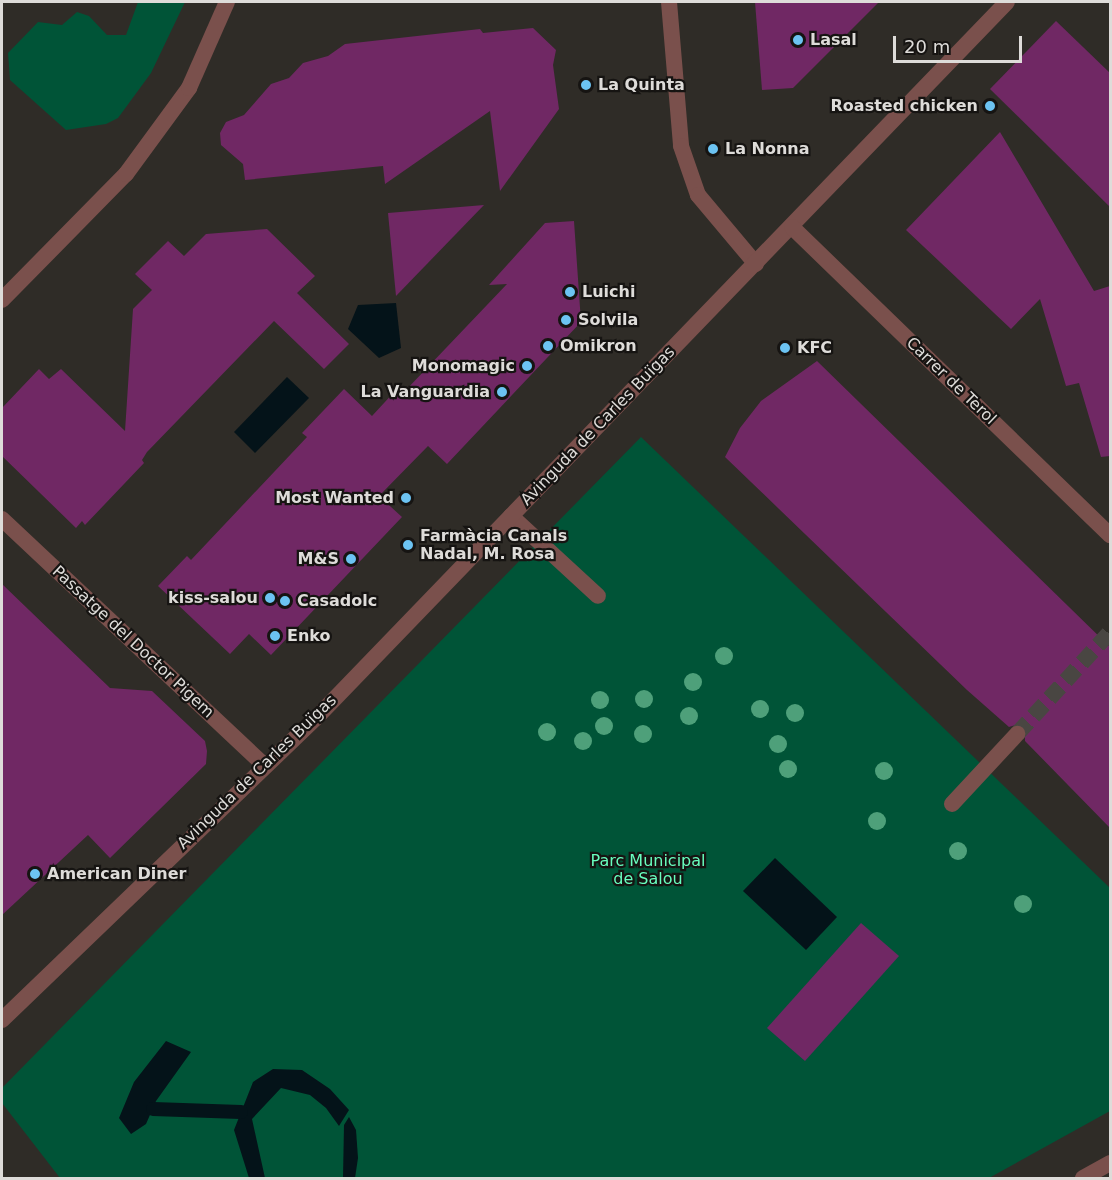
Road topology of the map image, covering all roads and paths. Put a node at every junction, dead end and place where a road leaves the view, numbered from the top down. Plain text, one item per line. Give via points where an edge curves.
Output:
1 (226, 2) edge
2 (669, 2) edge
3 (1007, 2) edge
4 (792, 226) junction
5 (756, 264) junction
6 (2, 300) edge
7 (511, 516) junction
8 (2, 519) edge
9 (1110, 535) edge
10 (597, 596) dead end
11 (1017, 734) tunnel mouth
12 (264, 765) junction
13 (952, 804) dead end
14 (2, 1020) edge
15 (1110, 1163) edge
16 (1083, 1179) edge

1 - 6 street via 189,87 126,174
2 - 5 street via 681,146 698,195
3 - 4 street, Avinguda de Carles Buïgas
4 - 5 street, Avinguda de Carles Buïgas
4 - 9 street, Carrer de Terol
5 - 7 street, Avinguda de Carles Buïgas
7 - 10 street
7 - 12 street, Avinguda de Carles Buïgas via 318,716
8 - 12 street, Passatge del Doctor Pigem
11 - 13 street
12 - 14 street, Avinguda de Carles Buïgas
15 - 16 street

